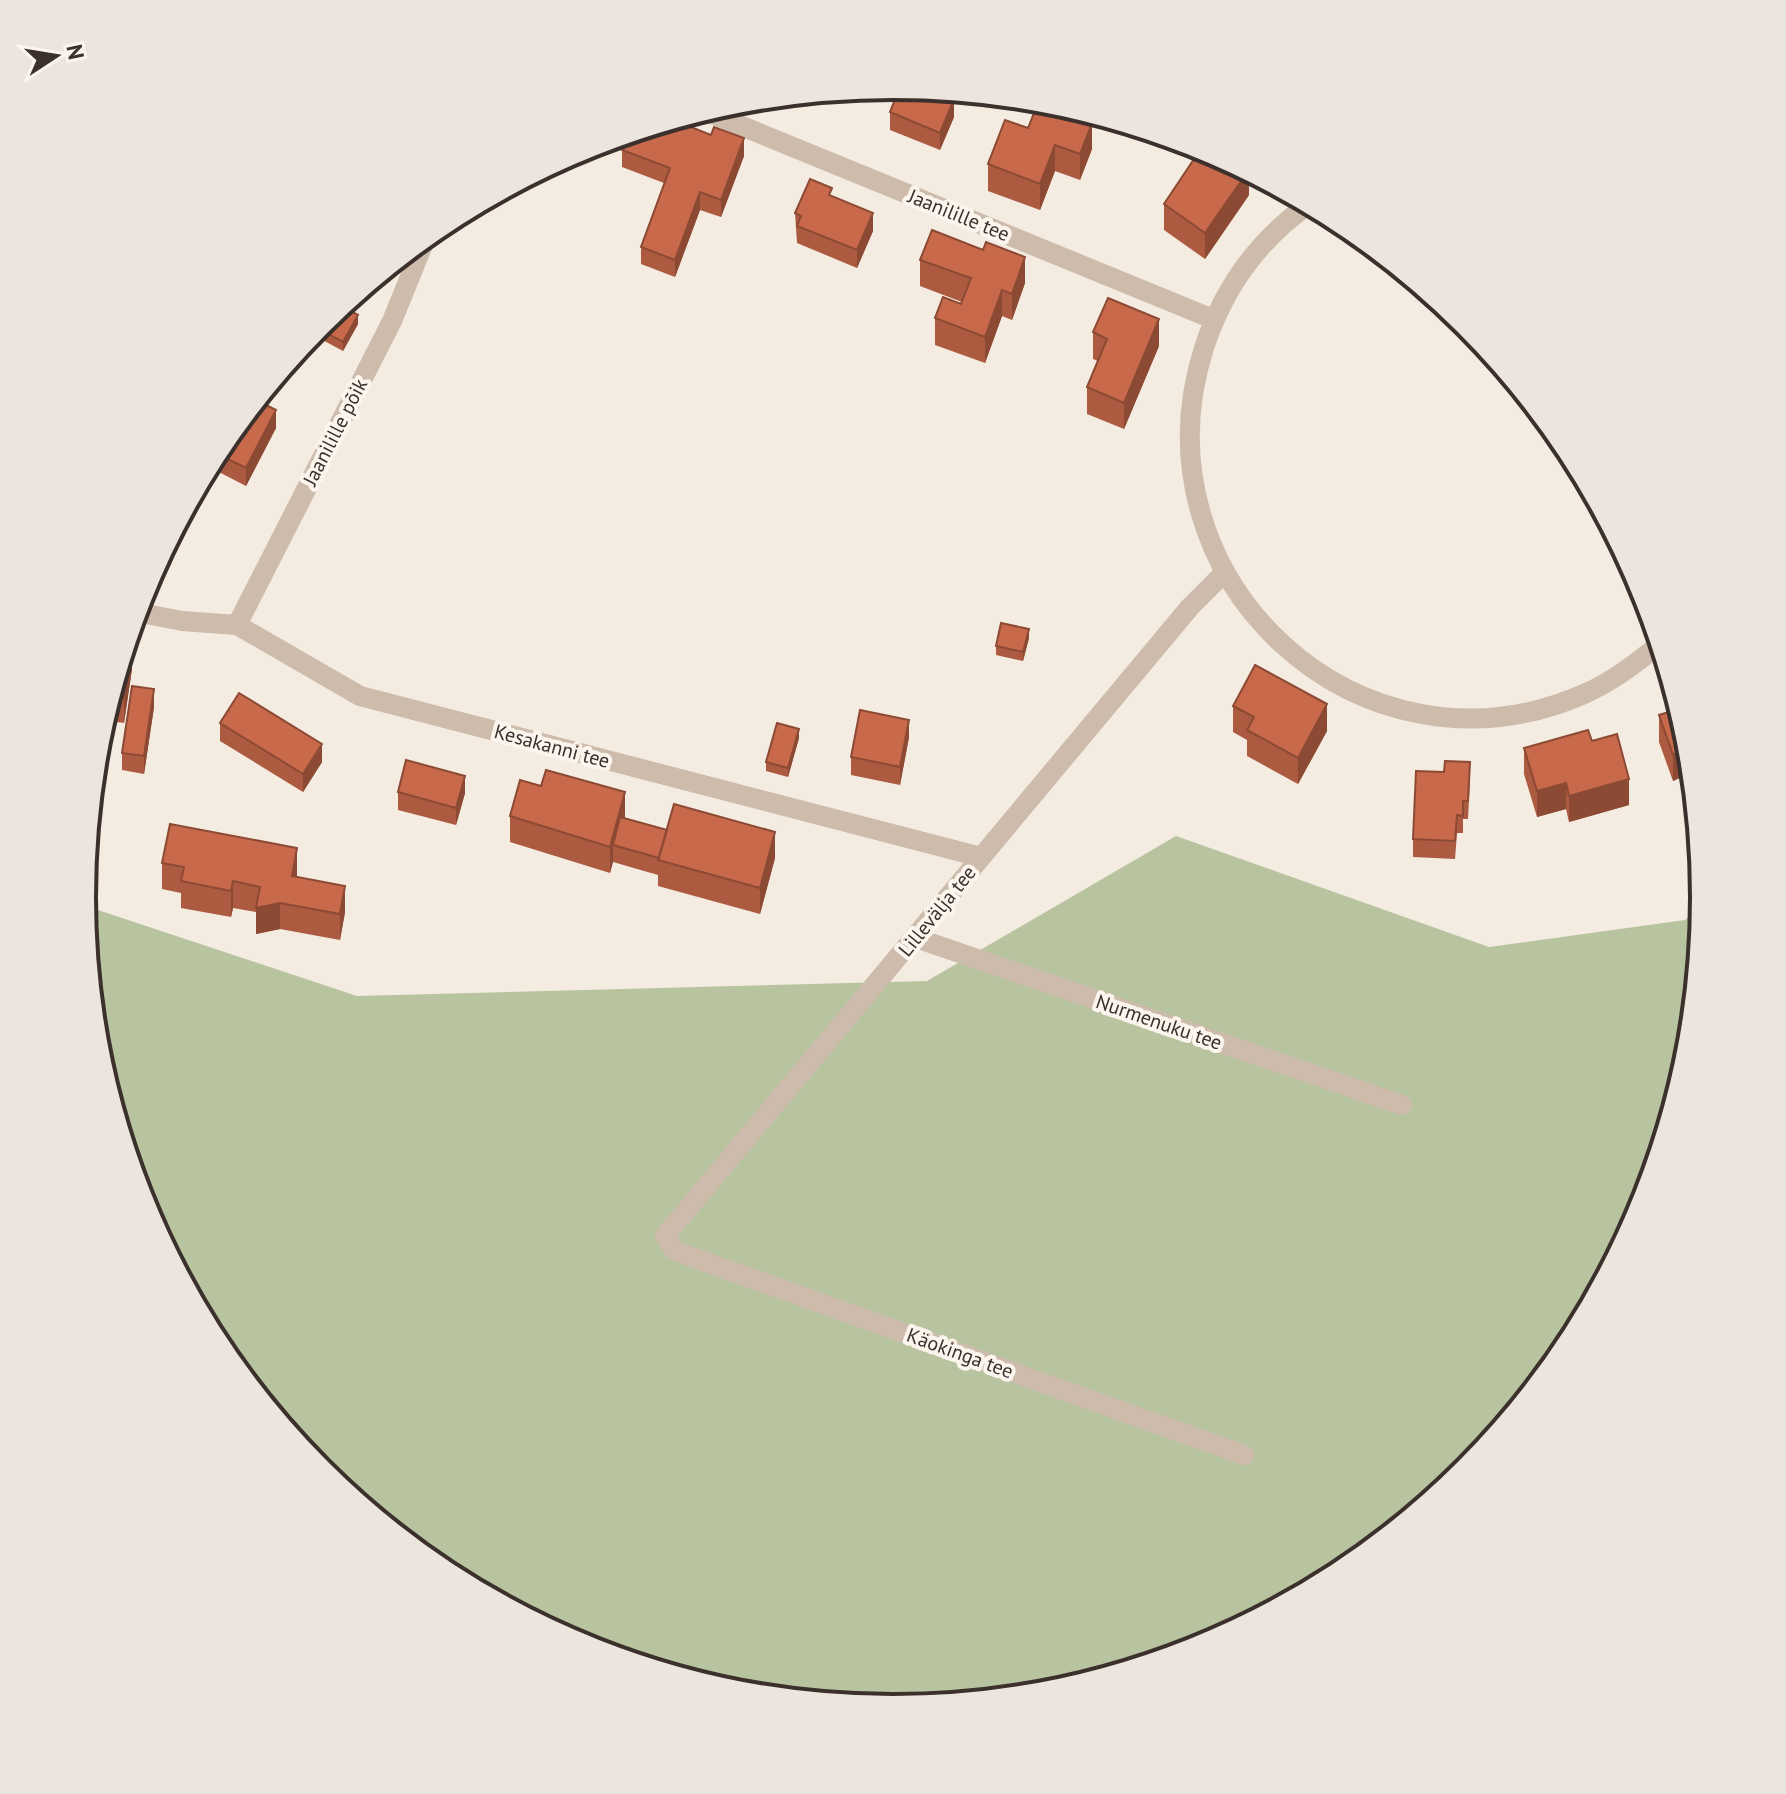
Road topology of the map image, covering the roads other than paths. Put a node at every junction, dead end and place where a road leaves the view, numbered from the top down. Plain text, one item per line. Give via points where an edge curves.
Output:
1 (723, 118) edge
2 (1300, 212) edge
3 (418, 258) edge
4 (1213, 319) junction
5 (1223, 574) junction
6 (148, 614) edge
7 (237, 625) junction
8 (1651, 651) edge
9 (981, 857) junction
10 (916, 938) junction
11 (1402, 1105) dead end
12 (675, 1251) joint
13 (1244, 1455) dead end

1 - 4 street, Jaanilille tee
2 - 4 street via 1260,247
3 - 7 street, Jaanilille põik via 392,321
4 - 5 street via 1194,379 1188,442 1197,504
5 - 8 street via 1247,609 1284,647 1328,679 1376,701 1427,715 1481,717 1534,711 1584,694
5 - 9 street, Lillevälja tee
6 - 7 street, Kesakanni tee
7 - 9 street, Kesakanni tee via 360,696
9 - 10 street, Lillevälja tee
10 - 11 street, Nurmenuku tee
10 - 12 street, Lillevälja tee via 665,1236
12 - 13 street, Käokinga tee

